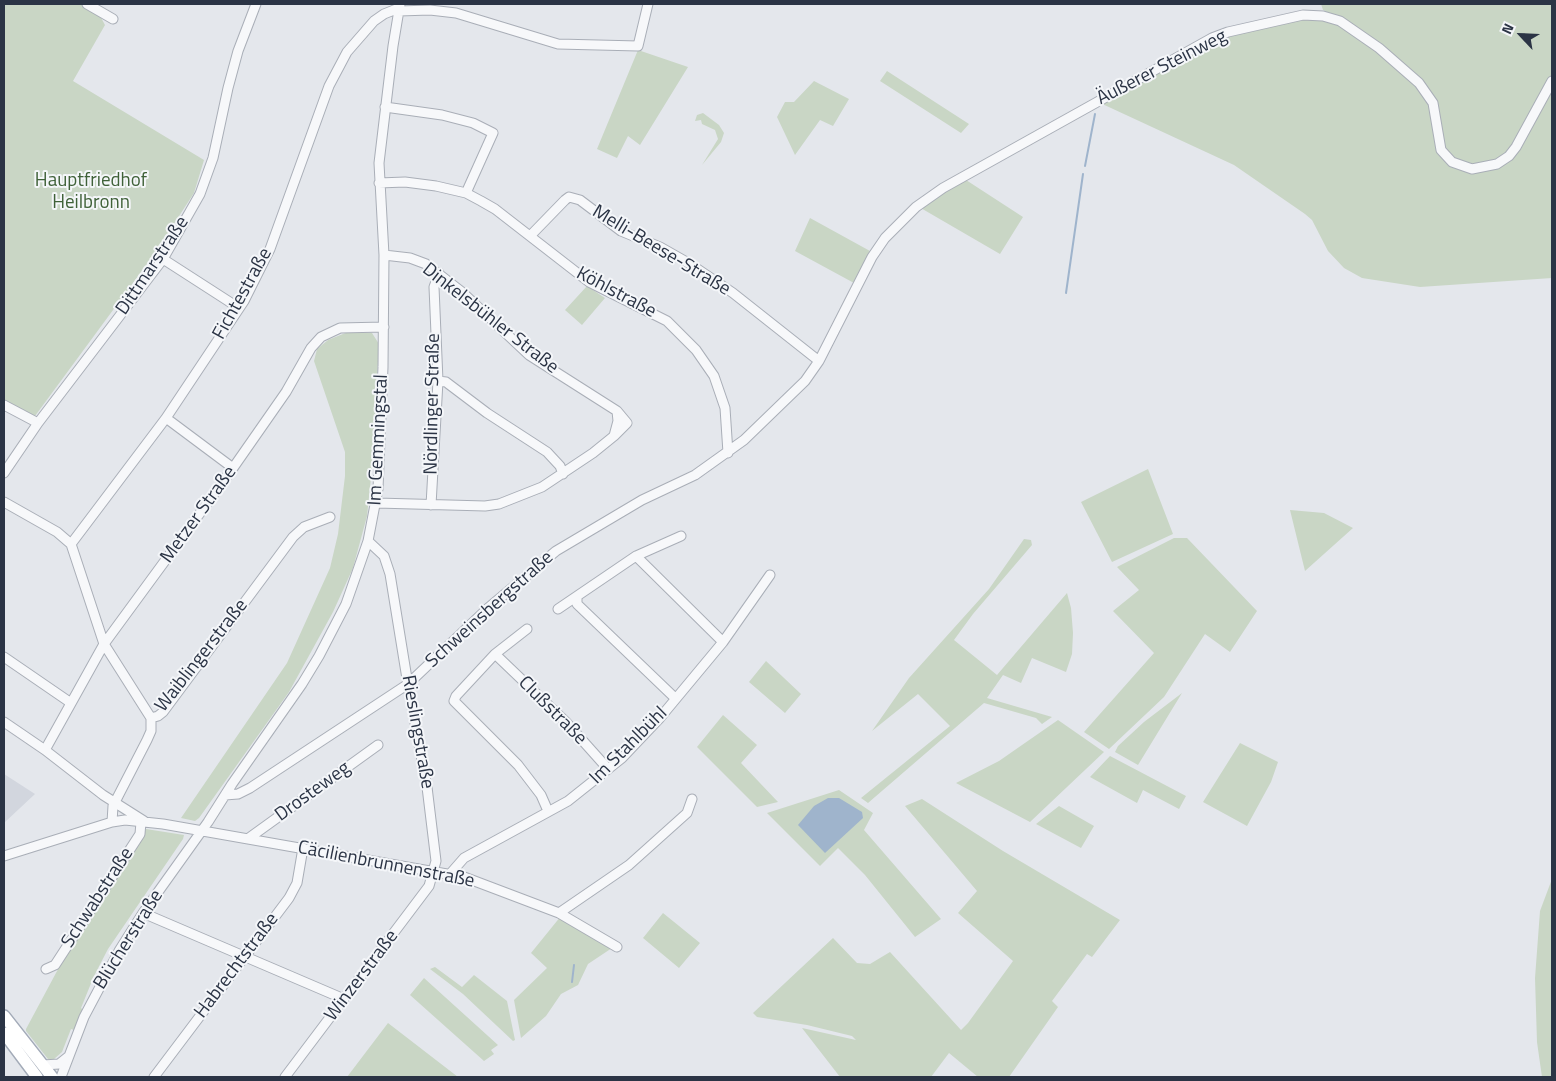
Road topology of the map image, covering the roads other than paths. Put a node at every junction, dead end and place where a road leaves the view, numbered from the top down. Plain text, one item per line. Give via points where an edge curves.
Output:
1 (87, 4) edge
2 (256, 4) edge
3 (648, 4) edge
4 (399, 7) edge
5 (113, 19) dead end
6 (1552, 81) edge
7 (385, 107) junction
8 (379, 183) junction
9 (466, 194) junction
10 (530, 236) junction
11 (384, 256) junction
12 (163, 259) junction
13 (439, 274) junction
14 (239, 308) junction
15 (384, 327) junction
16 (820, 361) junction
17 (438, 381) junction
18 (4, 405) edge
19 (166, 418) junction
20 (38, 423) junction
21 (728, 453) junction
22 (233, 468) junction
23 (4, 473) edge
24 (563, 474) junction
25 (4, 502) edge
26 (376, 503) junction
27 (431, 505) junction
28 (330, 517) dead end
29 (682, 536) dead end
30 (368, 541) junction
31 (71, 544) junction
32 (636, 556) junction
33 (770, 575) dead end
34 (577, 597) junction
35 (558, 609) dead end
36 (527, 629) dead end
37 (723, 642) junction
38 (104, 644) junction
39 (495, 654) junction
40 (4, 657) edge
41 (408, 684) junction
42 (675, 698) junction
43 (71, 703) junction
44 (151, 718) junction
45 (4, 722) edge
46 (378, 746) dead end
47 (45, 750) junction
48 (608, 769) junction
49 (225, 795) junction
50 (692, 799) dead end
51 (116, 802) junction
52 (548, 811) junction
53 (112, 822) junction
54 (144, 822) junction
55 (202, 831) junction
56 (249, 838) junction
57 (303, 848) junction
58 (4, 855) edge
59 (434, 872) junction
60 (450, 874) junction
61 (143, 913) junction
62 (559, 913) junction
63 (617, 946) dead end
64 (245, 956) junction
65 (46, 969) dead end
66 (344, 999) junction
67 (4, 1016) edge
68 (4, 1033) edge
69 (17, 1042) junction
70 (69, 1056) junction
71 (48, 1065) junction
72 (37, 1077) edge
73 (52, 1077) edge
74 (61, 1077) edge
75 (154, 1077) edge
76 (284, 1077) edge

1 - 5 street
2 - 12 street, Dittmarstraße via 238,51 213,158 200,194
3 - 4 street via 638,46 558,44 456,13
4 - 7 street, Im Gemmingstal
4 - 14 street, Fichtestraße via 384,14 365,30 337,69 270,249
6 - 16 street, Äußerer Steinweg via 1509,156 1497,164 1472,169 1452,162 1441,150 1432,103 1419,83 1345,23 1309,15 1219,35 916,206 885,238 872,257
7 - 8 street, Im Gemmingstal
7 - 9 street via 442,115 473,123 493,134
8 - 9 street, Köhlstraße via 421,183
8 - 11 street, Im Gemmingstal
9 - 10 street, Köhlstraße via 495,208
10 - 16 street, Melli-Beese-Straße via 569,197 580,200 621,231 690,264
10 - 21 street, Köhlstraße via 589,282 667,321 696,350 714,376 725,408
11 - 13 street, Dinkelsbühler Straße via 410,258
11 - 15 street, Im Gemmingstal
12 - 14 street
12 - 20 street, Dittmarstraße
13 - 17 street, Nördlinger Straße via 434,287
13 - 24 street, Dinkelsbühler Straße via 529,355 617,412 627,423
14 - 19 street, Fichtestraße
15 - 22 street, Metzer Straße via 340,328 321,337 304,356 286,392
15 - 26 street, Im Gemmingstal
16 - 21 street, Schweinsbergstraße via 805,381
17 - 24 street via 446,382 547,452
17 - 27 street, Nördlinger Straße
18 - 20 street
19 - 22 street
19 - 31 street, Fichtestraße
20 - 23 street, Dittmarstraße
21 - 41 street, Schweinsbergstraße via 696,475 642,500 556,550 494,602
22 - 38 street, Metzer Straße
24 - 27 street via 542,487 499,504
25 - 31 street via 57,532
26 - 27 street
26 - 30 street, Im Gemmingstal
28 - 44 street, Waiblingerstraße via 304,527 293,537 163,712
29 - 32 street
30 - 41 street, Rieslingstraße via 380,551 387,564
30 - 49 street, Im Gemmingstal via 346,604 319,656
31 - 38 street
32 - 34 street
32 - 37 street
33 - 37 street, Im Stahlbühl
34 - 35 street
34 - 42 street via 577,604
36 - 39 street
37 - 42 street, Im Stahlbühl
38 - 43 street, Metzer Straße
38 - 44 street
39 - 48 street, Clußstraße via 566,722
39 - 52 street via 454,701 518,765 541,795
40 - 43 street
41 - 49 street, Schweinsbergstraße via 250,788 238,794
41 - 59 street, Rieslingstraße via 437,854
42 - 48 street, Im Stahlbühl via 639,740
43 - 47 street, Metzer Straße
44 - 51 street, Waiblingerstraße via 151,731
45 - 47 street
46 - 56 street, Drosteweg
47 - 51 street
48 - 52 street, Im Stahlbühl via 579,793
49 - 55 street, Im Gemmingstal
50 - 62 street via 687,812 636,858
51 - 53 street, Waiblingerstraße
51 - 54 street
52 - 60 street, Im Stahlbühl via 464,858
53 - 54 street, Cäcilienbrunnenstraße
53 - 58 street, Cäcilienbrunnenstraße
54 - 55 street, Cäcilienbrunnenstraße
54 - 65 street, Schwabstraße via 140,834 55,965
55 - 56 street, Cäcilienbrunnenstraße
55 - 61 street, Blücherstraße
56 - 57 street, Cäcilienbrunnenstraße
57 - 59 street, Cäcilienbrunnenstraße
57 - 64 street, Habrechtstraße via 292,893
59 - 60 street, Cäcilienbrunnenstraße
59 - 66 street, Winzerstraße via 425,892
60 - 62 street, Cäcilienbrunnenstraße
61 - 64 street
61 - 70 street, Blücherstraße via 95,995
62 - 63 street, Cäcilienbrunnenstraße
64 - 66 street
64 - 75 street, Habrechtstraße
66 - 76 street, Winzerstraße
67 - 69 main road
68 - 69 main road
69 - 71 main road
69 - 72 main road
70 - 71 street via 63,1062
70 - 74 street, Blücherstraße
71 - 73 main road

